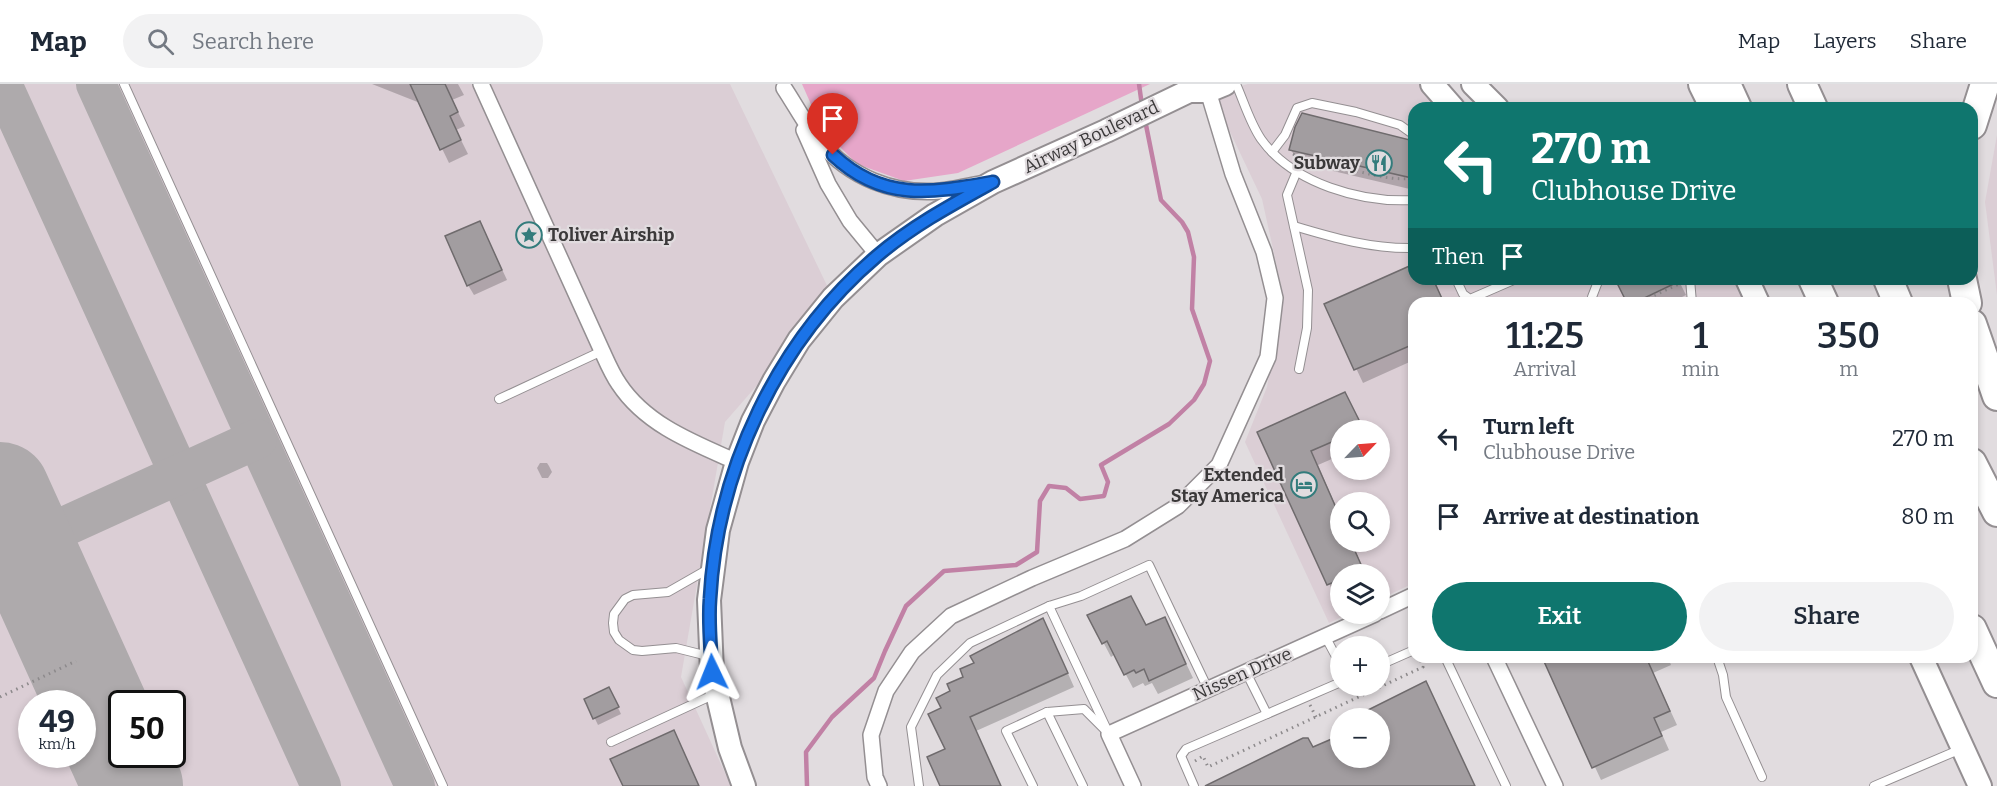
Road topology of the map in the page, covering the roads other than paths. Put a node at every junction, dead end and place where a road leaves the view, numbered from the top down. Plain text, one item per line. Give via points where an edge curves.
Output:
1 (124, 84) edge
2 (481, 84) edge
3 (1236, 84) edge
4 (1432, 84) edge
5 (1473, 84) edge
6 (1703, 84) edge
7 (1726, 84) edge
8 (1802, 84) edge
9 (1985, 84) edge
10 (783, 86) edge
11 (1204, 87) edge
12 (1448, 102) edge
13 (1491, 102) edge
14 (1712, 102) edge
15 (1734, 102) edge
16 (1810, 102) edge
17 (1978, 106) edge
18 (1408, 131) edge
19 (1272, 152) junction
20 (1297, 171) junction
21 (993, 182) junction
22 (1408, 200) edge
23 (1294, 226) junction
24 (1408, 248) edge
25 (878, 255) junction
26 (1459, 285) edge
27 (1502, 285) edge
28 (1597, 285) edge
29 (1467, 297) edge
30 (1475, 297) edge
31 (1592, 297) dead end
32 (1978, 341) edge
33 (602, 351) junction
34 (1299, 369) dead end
35 (1997, 396) edge
36 (499, 399) dead end
37 (737, 462) junction
38 (1978, 475) edge
39 (1997, 512) edge
40 (713, 566) junction
41 (1408, 598) edge
42 (1049, 606) junction
43 (1390, 606) edge
44 (1353, 624) edge
45 (1326, 636) junction
46 (1978, 642) edge
47 (1330, 644) edge
48 (1408, 653) edge
49 (711, 656) junction
50 (1390, 661) edge
51 (1448, 663) edge
52 (1497, 663) edge
53 (1719, 663) edge
54 (1924, 663) edge
55 (1246, 672) junction
56 (1997, 683) edge
57 (1330, 687) edge
58 (1209, 689) junction
59 (717, 693) junction
60 (1047, 712) junction
61 (1267, 714) junction
62 (1109, 735) junction
63 (611, 742) dead end
64 (1963, 748) junction
65 (1762, 777) dead end
66 (443, 786) edge
67 (744, 786) edge
68 (879, 786) edge
69 (919, 786) edge
70 (1033, 786) edge
71 (1083, 786) edge
72 (1133, 786) edge
73 (1194, 786) edge
74 (1506, 786) edge
75 (1555, 786) edge
76 (1874, 786) edge
77 (1980, 786) edge

1 - 66 lane
2 - 33 street
3 - 19 lane via 1254,127
4 - 12 main road
5 - 13 main road
6 - 14 highway
7 - 15 highway
8 - 16 highway
9 - 17 highway
10 - 21 street via 820,142 847,168 878,185 940,191
10 - 25 street via 828,184 850,221
11 - 21 main road, Airway Boulevard
11 - 68 street via 1264,252 1275,298 1268,357 1219,465 1178,506 1125,540 951,616 912,652 886,691 871,735
18 - 19 lane via 1356,112 1312,103 1297,108
19 - 20 lane
20 - 22 lane via 1348,194
20 - 23 lane via 1287,195
21 - 25 main road, Airway Boulevard via 934,215
23 - 24 lane via 1358,244
23 - 34 lane via 1308,290 1307,328
25 - 37 main road, Airway Boulevard via 833,298 799,340 753,421
26 - 29 lane
27 - 30 lane
28 - 31 lane
32 - 35 highway
33 - 36 lane
33 - 37 street via 620,385 646,415 683,438
37 - 40 main road, Airway Boulevard via 718,530
38 - 39 highway
40 - 49 main road, Airway Boulevard
40 - 49 lane via 668,592 625,599 614,614 613,623 619,640 633,650 676,648
41 - 43 street
42 - 58 lane via 1082,596 1149,565
42 - 62 lane
42 - 69 lane via 969,643 937,675 911,727
44 - 45 street, Nissen Drive
45 - 47 lane
45 - 55 street, Nissen Drive
46 - 56 highway
48 - 50 lane
49 - 59 main road, Airway Boulevard
51 - 74 lane
52 - 75 street
53 - 65 lane via 1726,697
54 - 64 main road
55 - 58 street, Nissen Drive
55 - 61 lane
57 - 61 lane
58 - 62 street, Nissen Drive
59 - 63 lane
59 - 67 main road, Airway Boulevard
60 - 62 lane via 1084,710
60 - 70 lane via 1006,731
60 - 71 lane
61 - 73 lane via 1186,749 1181,756
62 - 72 street
64 - 76 lane
64 - 77 main road

